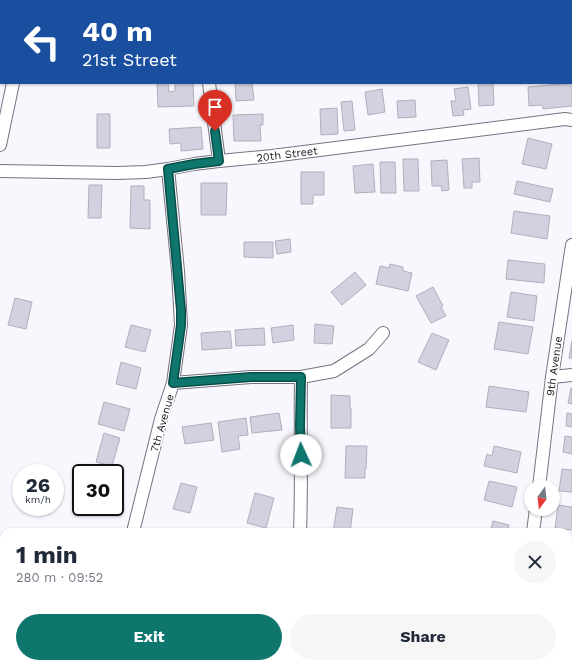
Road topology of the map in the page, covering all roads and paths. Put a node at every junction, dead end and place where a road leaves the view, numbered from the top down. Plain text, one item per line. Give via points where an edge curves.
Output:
1 (14, 84) edge
2 (209, 84) edge
3 (572, 120) edge
4 (0, 145) edge
5 (219, 161) junction
6 (168, 169) junction
7 (0, 171) edge
8 (572, 245) edge
9 (383, 333) dead end
10 (572, 375) edge
11 (552, 376) junction
12 (301, 377) junction
13 (173, 383) junction
14 (540, 480) edge
15 (535, 516) edge
16 (134, 528) edge
17 (300, 528) edge
18 (533, 528) edge

1 - 4 street
2 - 5 street
3 - 5 street, 20th Street
5 - 6 street, 20th Street
6 - 7 street, 20th Street via 118,173
6 - 13 street, 7th Avenue via 181,318
8 - 11 street, 9th Avenue
9 - 12 street via 369,349 334,371
10 - 11 street
11 - 14 street, 9th Avenue
12 - 13 street via 251,377
12 - 17 street
13 - 16 street, 7th Avenue via 161,419
15 - 18 street

